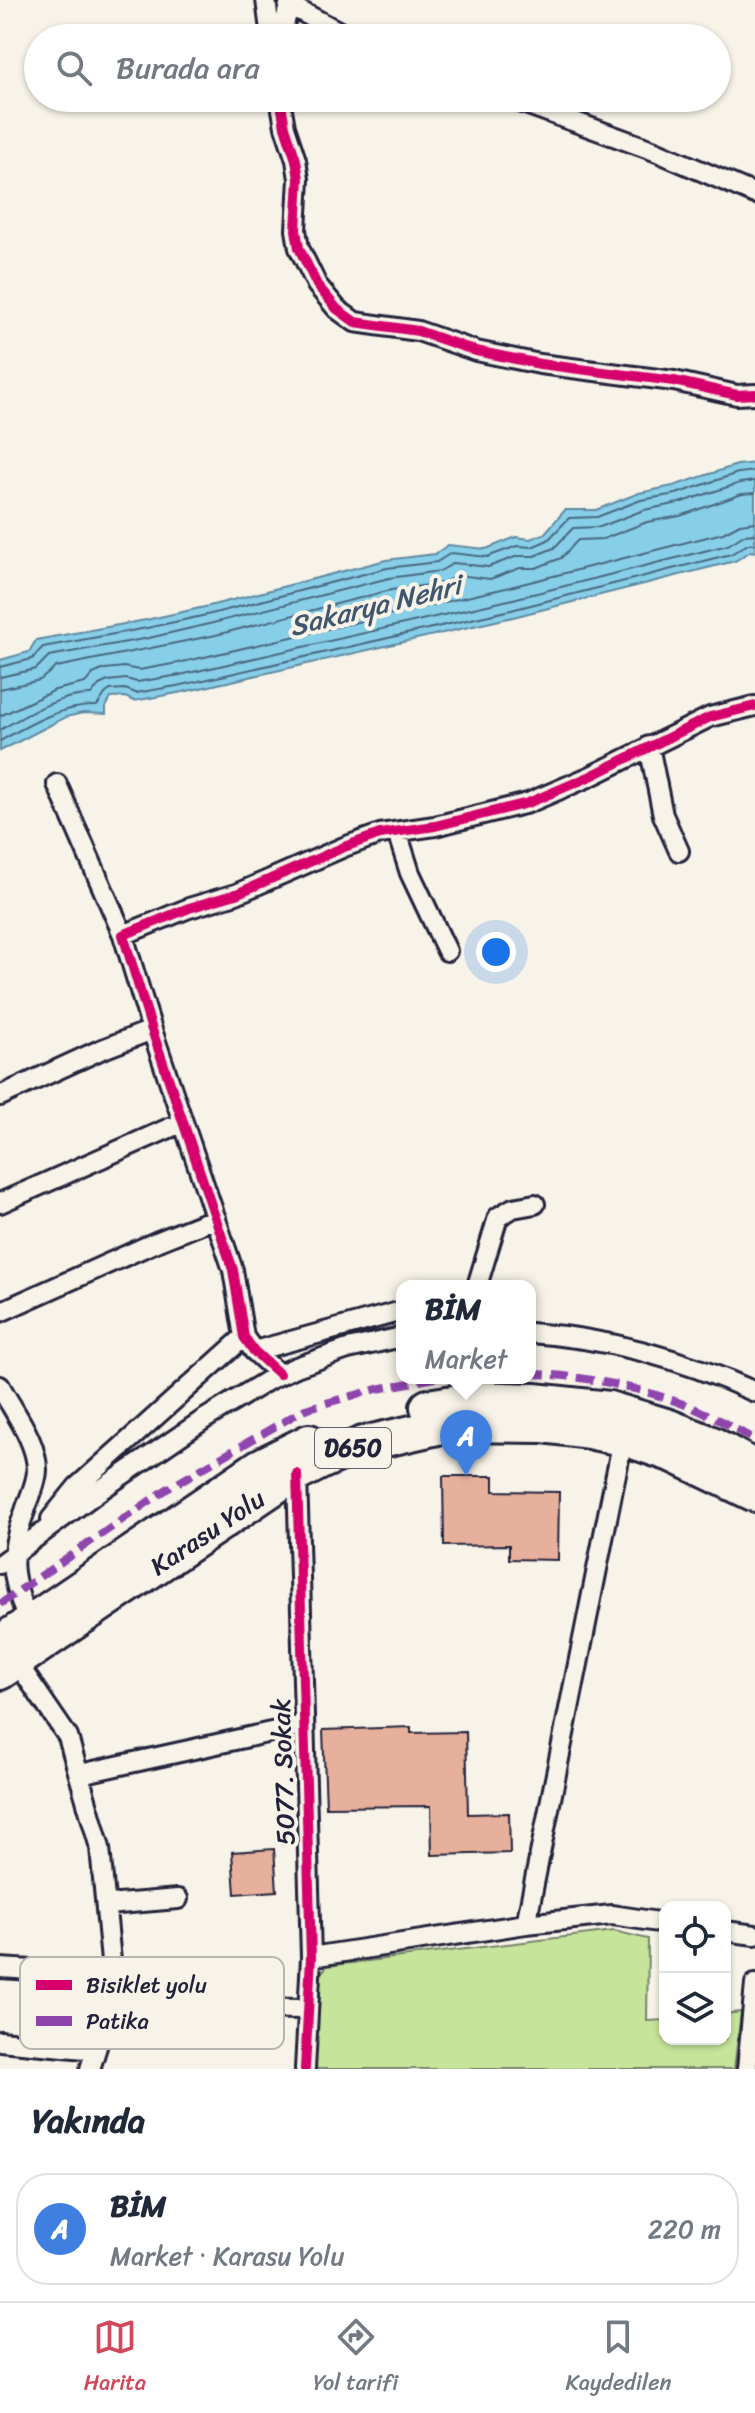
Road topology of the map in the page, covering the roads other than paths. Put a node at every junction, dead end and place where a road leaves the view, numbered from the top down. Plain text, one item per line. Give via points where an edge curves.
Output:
1 (266, 0) edge
2 (290, 2) edge
3 (269, 24) edge
4 (284, 24) edge
5 (327, 24) edge
6 (282, 112) edge
7 (548, 112) edge
8 (755, 194) edge
9 (755, 394) edge
10 (755, 706) edge
11 (649, 746) junction
12 (57, 784) dead end
13 (397, 832) junction
14 (679, 851) dead end
15 (123, 935) junction
16 (447, 951) dead end
17 (152, 1030) junction
18 (0, 1096) edge
19 (183, 1122) junction
20 (0, 1203) edge
21 (535, 1204) dead end
22 (216, 1218) junction
23 (479, 1280) edge
24 (0, 1312) edge
25 (396, 1312) edge
26 (536, 1334) edge
27 (396, 1338) edge
28 (249, 1344) junction
29 (279, 1374) junction
30 (0, 1386) edge
31 (755, 1392) edge
32 (623, 1439) junction
33 (755, 1468) edge
34 (297, 1474) junction
35 (755, 1494) edge
36 (34, 1540) junction
37 (6, 1560) edge
38 (29, 1623) junction
39 (5, 1658) edge
40 (303, 1725) junction
41 (80, 1774) junction
42 (178, 1899) dead end
43 (107, 1905) junction
44 (659, 1922) edge
45 (526, 1924) junction
46 (731, 1932) edge
47 (755, 1935) edge
48 (111, 1957) edge
49 (311, 1957) junction
50 (0, 1968) edge
51 (20, 1969) edge
52 (755, 1984) edge
53 (284, 2009) edge
54 (307, 2009) junction
55 (0, 2041) edge
56 (20, 2043) edge
57 (85, 2049) edge
58 (96, 2050) joint
59 (90, 2069) edge
60 (305, 2069) edge
61 (747, 2069) edge

1 - 3 street
2 - 4 street
2 - 5 street
6 - 9 street via 299,179 299,248 317,285 355,322 418,331 476,351 540,364
7 - 8 street
10 - 11 street via 710,717
11 - 13 street via 528,803
11 - 14 street via 663,815
12 - 15 street
13 - 15 street via 344,847
13 - 16 street
15 - 17 street
17 - 18 street
17 - 19 street
19 - 20 street
19 - 22 street
21 - 23 street via 498,1217
22 - 24 street
22 - 28 street
25 - 28 street
26 - 31 street via 616,1343
27 - 29 street
28 - 29 street
28 - 36 street via 77,1487
29 - 36 street via 190,1429
30 - 37 street via 31,1444 37,1470
32 - 34 highway, Karasu Yolu / D650 via 542,1425 451,1424 363,1444
32 - 35 highway, Karasu Yolu / D650 via 674,1455
32 - 45 street
33 - 38 highway, Karasu Yolu / D650 via 712,1444 609,1409 478,1399 398,1411 314,1439 259,1467
34 - 39 highway, Karasu Yolu / D650
34 - 40 street, 5077. Sokak
36 - 37 street
37 - 38 street
38 - 39 highway, Karasu Yolu / D650
39 - 41 street via 68,1737
40 - 41 street
40 - 49 street, 5077. Sokak
41 - 43 street via 100,1848
42 - 43 street
43 - 48 street
44 - 45 street via 612,1915
45 - 49 street
46 - 47 street
49 - 54 street, 5077. Sokak
50 - 51 street
52 - 61 street
53 - 54 street
54 - 60 street, 5077. Sokak
55 - 56 street
57 - 58 street
58 - 59 street

